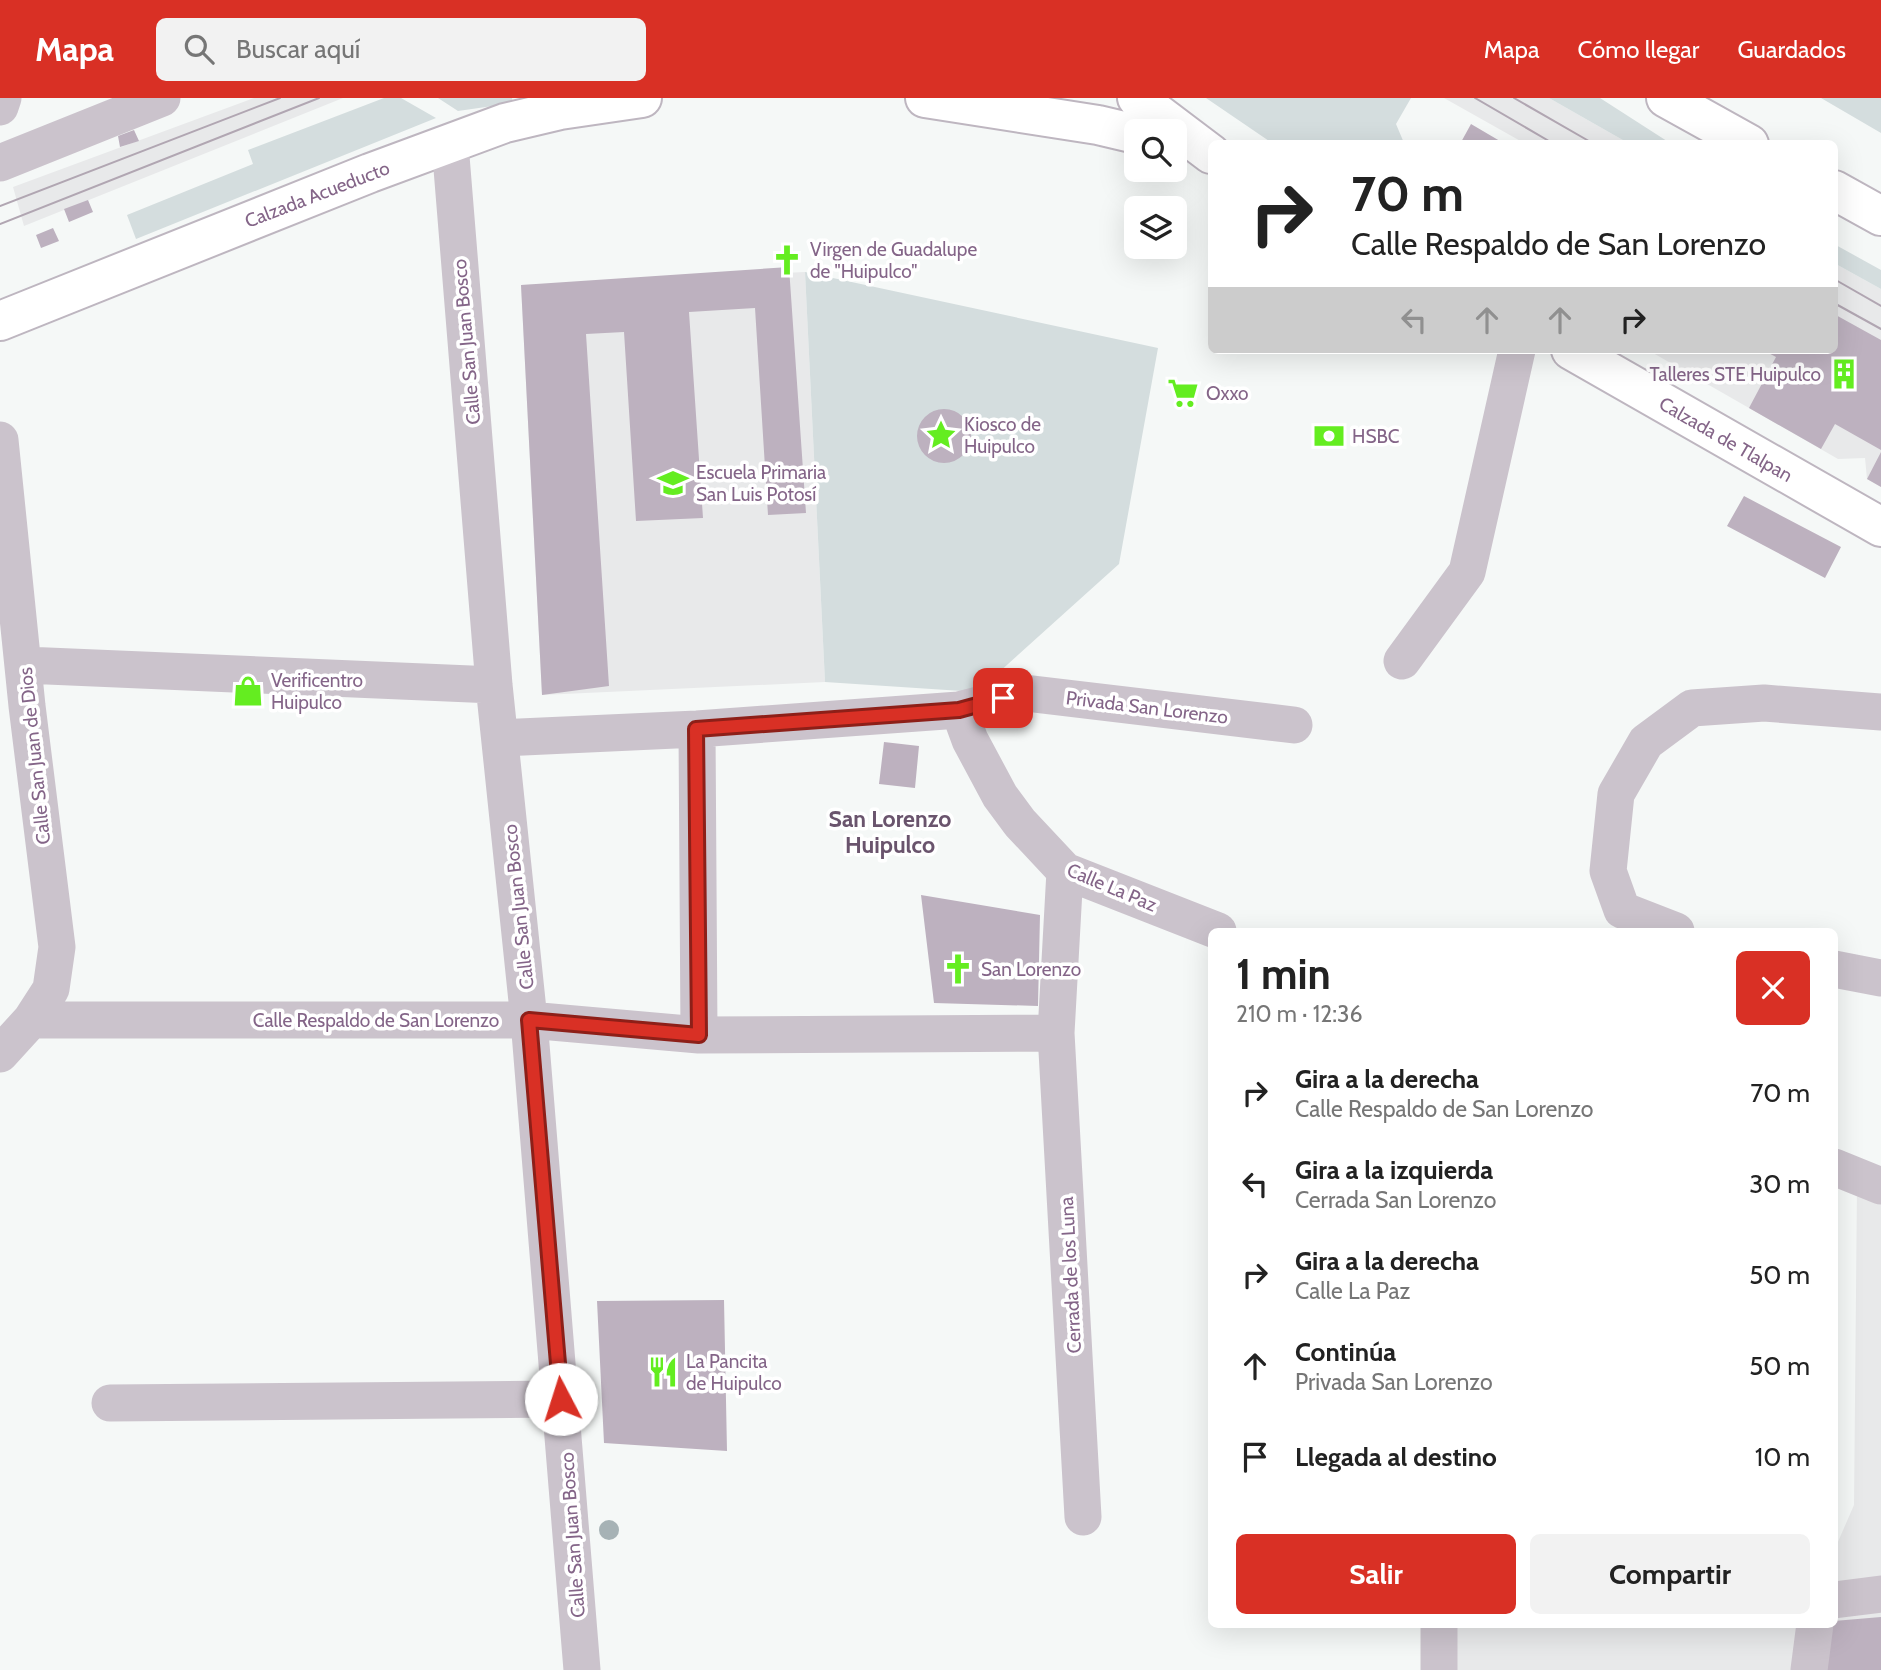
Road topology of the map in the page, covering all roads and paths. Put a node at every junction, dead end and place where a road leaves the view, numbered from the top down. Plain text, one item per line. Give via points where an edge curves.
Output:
1 (3, 98) edge
2 (162, 98) edge
3 (642, 98) edge
4 (925, 98) edge
5 (1137, 98) edge
6 (1666, 98) edge
7 (0, 107) edge
8 (1124, 131) edge
9 (1742, 140) edge
10 (450, 144) junction
11 (1197, 149) edge
12 (0, 163) edge
13 (1838, 192) edge
14 (1881, 216) edge
15 (0, 321) edge
16 (1516, 354) edge
17 (1578, 354) edge
18 (0, 440) edge
19 (1881, 527) edge
20 (1402, 661) dead end
21 (24, 665) junction
22 (494, 685) junction
23 (13, 706) edge
24 (959, 710) junction
25 (1881, 712) edge
26 (1294, 725) dead end
27 (696, 729) junction
28 (500, 738) junction
29 (1065, 870) junction
30 (1210, 928) edge
31 (1668, 928) edge
32 (1838, 971) edge
33 (1881, 978) edge
34 (31, 1020) junction
35 (529, 1020) junction
36 (1056, 1033) junction
37 (699, 1035) junction
38 (0, 1054) edge
39 (1838, 1169) edge
40 (1881, 1186) edge
41 (561, 1399) junction
42 (110, 1403) dead end
43 (1083, 1517) dead end
44 (1881, 1594) edge
45 (1838, 1599) edge
46 (1439, 1628) edge
47 (1814, 1628) edge
48 (582, 1670) edge
49 (1439, 1670) edge
50 (1809, 1670) edge

1 - 7 street
2 - 12 street
3 - 10 main road, Calzada Acueducto via 538,115
4 - 8 main road
5 - 11 main road
6 - 9 main road
10 - 15 main road, Calzada Acueducto
10 - 22 street, Calle San Juan Bosco
13 - 14 main road
16 - 20 street via 1467,572
17 - 19 main road, Calzada de Tlalpan
18 - 21 street, Calle San Juan de Dios
21 - 22 street
21 - 23 street, Calle San Juan de Dios
22 - 28 street, Calle San Juan Bosco
23 - 34 street, Calle San Juan de Dios via 57,947 51,989
24 - 26 street, Privada San Lorenzo via 1026,693
24 - 27 street
24 - 29 street, Calle La Paz via 1000,796
25 - 31 street via 1764,703 1692,708 1646,742 1616,794 1608,872 1622,910
27 - 28 street
27 - 37 street
28 - 35 street, Calle San Juan Bosco
29 - 30 street, Calle La Paz
29 - 36 street, Cerrada de los Luna
32 - 33 street
34 - 35 street, Calle Respaldo de San Lorenzo
34 - 38 street, Calle San Juan de Dios
35 - 37 street, Calle Respaldo de San Lorenzo
35 - 41 street, Calle San Juan Bosco
36 - 37 street, Calle Respaldo de San Lorenzo
36 - 43 street, Cerrada de los Luna
39 - 40 street
41 - 42 street
41 - 48 street, Calle San Juan Bosco
44 - 45 street
46 - 49 street
47 - 50 street

